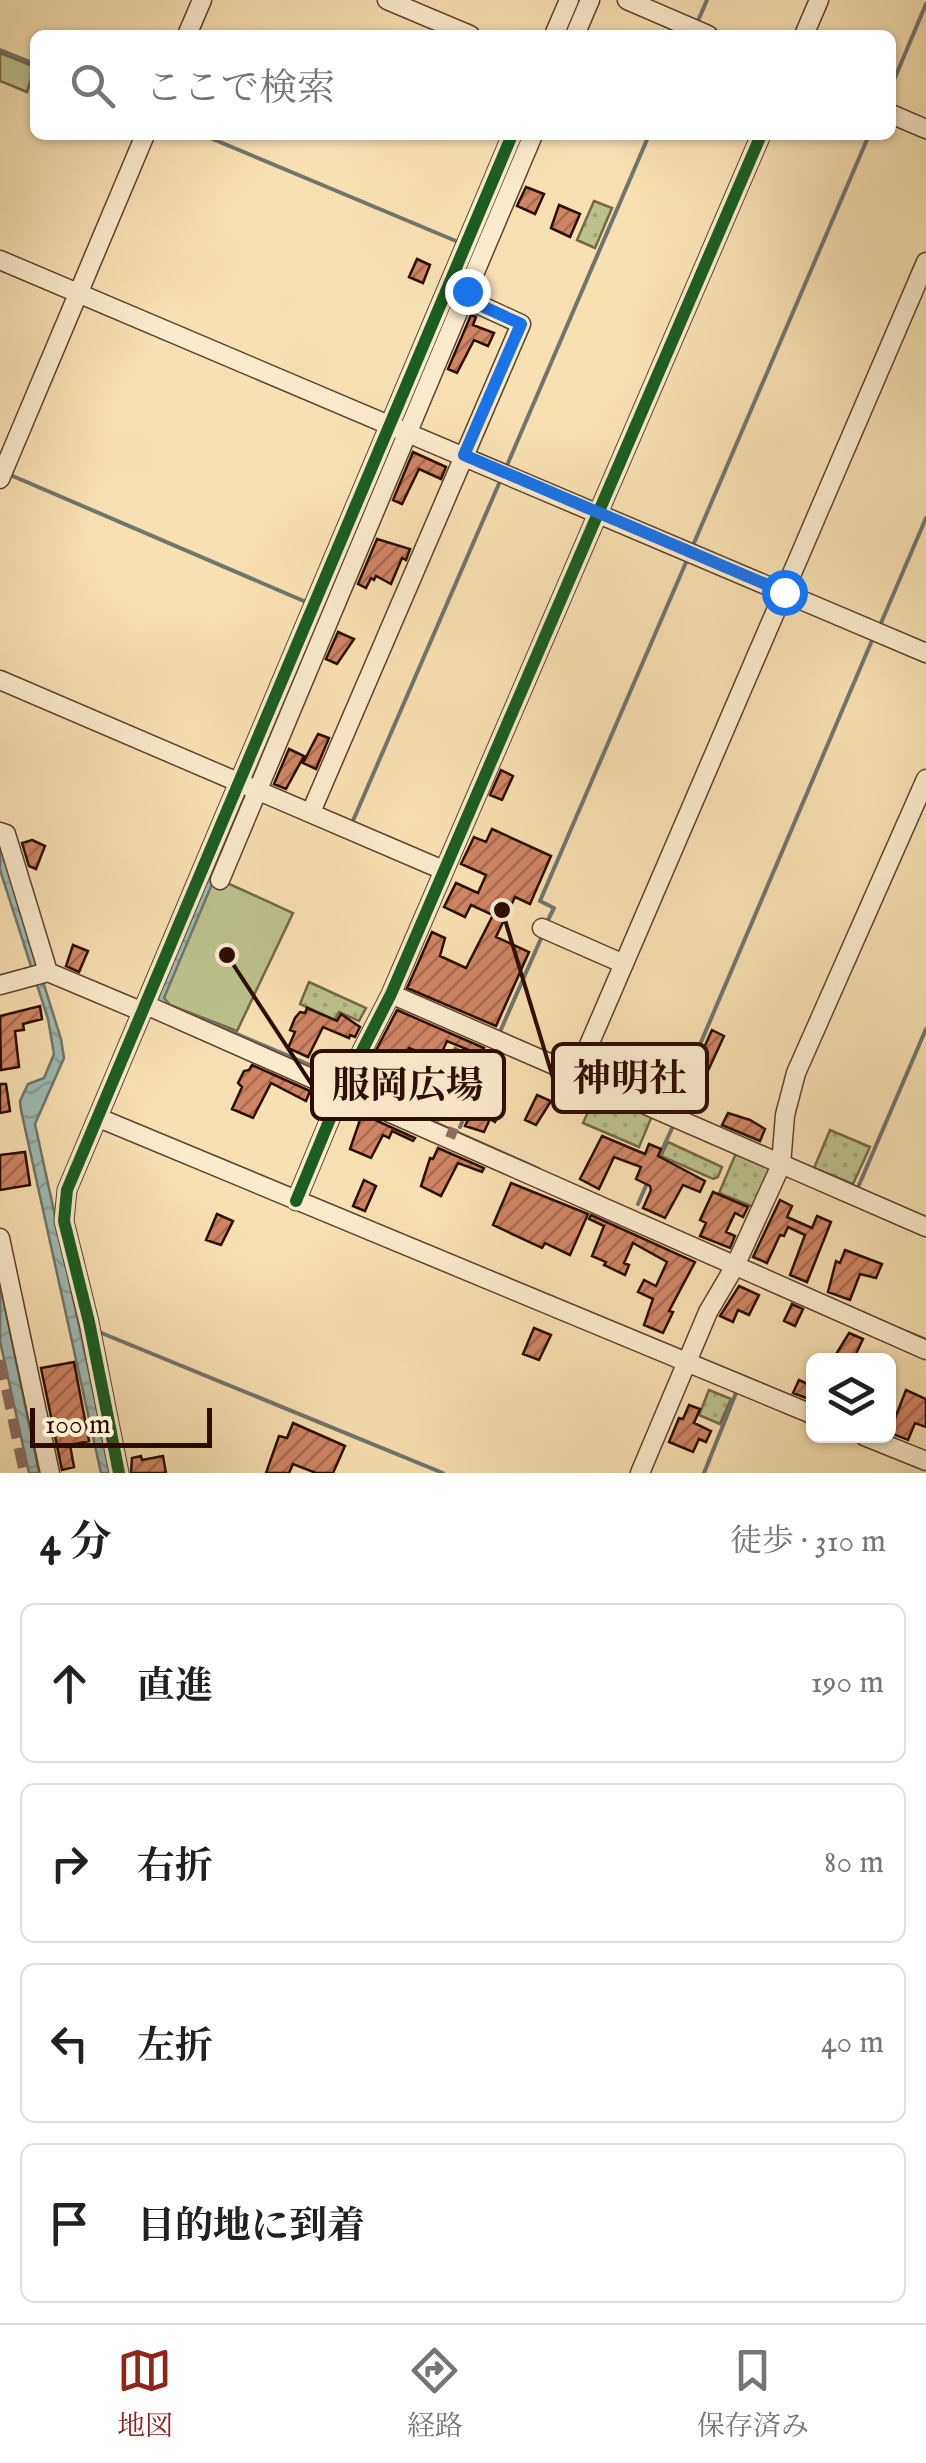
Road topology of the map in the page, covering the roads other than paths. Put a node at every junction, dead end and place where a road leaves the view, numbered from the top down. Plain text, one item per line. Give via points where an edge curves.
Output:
1 (202, 0) edge
2 (387, 0) edge
3 (569, 0) edge
4 (590, 0) edge
5 (628, 0) edge
6 (819, 0) edge
7 (189, 30) edge
8 (458, 30) edge
9 (556, 30) edge
10 (578, 30) edge
11 (697, 30) edge
12 (806, 30) edge
13 (896, 116) edge
14 (926, 129) edge
15 (143, 140) edge
16 (510, 140) edge
17 (531, 140) edge
18 (758, 140) edge
19 (0, 260) edge
20 (926, 262) edge
21 (467, 291) junction
22 (78, 293) junction
23 (401, 427) junction
24 (464, 455) junction
25 (0, 479) edge
26 (598, 512) junction
27 (784, 592) junction
28 (926, 652) edge
29 (0, 680) edge
30 (926, 779) edge
31 (240, 781) junction
32 (258, 789) junction
33 (310, 812) junction
34 (0, 832) edge
35 (443, 870) junction
36 (220, 880) dead end
37 (542, 928) dead end
38 (624, 964) junction
39 (42, 974) junction
40 (0, 986) edge
41 (391, 994) junction
42 (144, 1008) junction
43 (576, 1076) junction
44 (342, 1090) junction
45 (98, 1118) junction
46 (781, 1165) junction
47 (296, 1201) junction
48 (926, 1226) edge
49 (0, 1238) edge
50 (735, 1266) junction
51 (926, 1350) edge
52 (685, 1362) junction
53 (806, 1412) edge
54 (881, 1443) edge
55 (926, 1461) edge
56 (50, 1473) edge
57 (120, 1473) edge
58 (640, 1473) edge

1 - 7 street
2 - 8 street
3 - 9 street
4 - 10 street
5 - 11 street
6 - 12 street
13 - 14 street
15 - 22 street
16 - 23 street
17 - 21 street
18 - 26 street
19 - 22 street
20 - 27 street
21 - 23 street
21 - 24 street via 471,301 521,324
22 - 23 street
22 - 25 street
23 - 24 street
23 - 31 street
23 - 32 street
24 - 26 street
24 - 33 street
26 - 27 street
26 - 35 street
27 - 28 street
27 - 38 street
29 - 31 street
30 - 46 street via 796,1073
31 - 32 street
31 - 42 street
32 - 33 street
32 - 36 street
33 - 35 street
34 - 39 street via 6,834
35 - 41 street
37 - 38 street
38 - 43 street
39 - 40 street
39 - 42 street
41 - 43 street
41 - 44 street
42 - 44 street
42 - 45 street
43 - 46 street
44 - 47 street
44 - 50 street
45 - 47 street
45 - 57 street via 67,1190 64,1221
46 - 48 street
46 - 50 street
47 - 52 street
49 - 56 street
50 - 51 street
50 - 52 street
52 - 53 street
52 - 58 street
54 - 55 street

